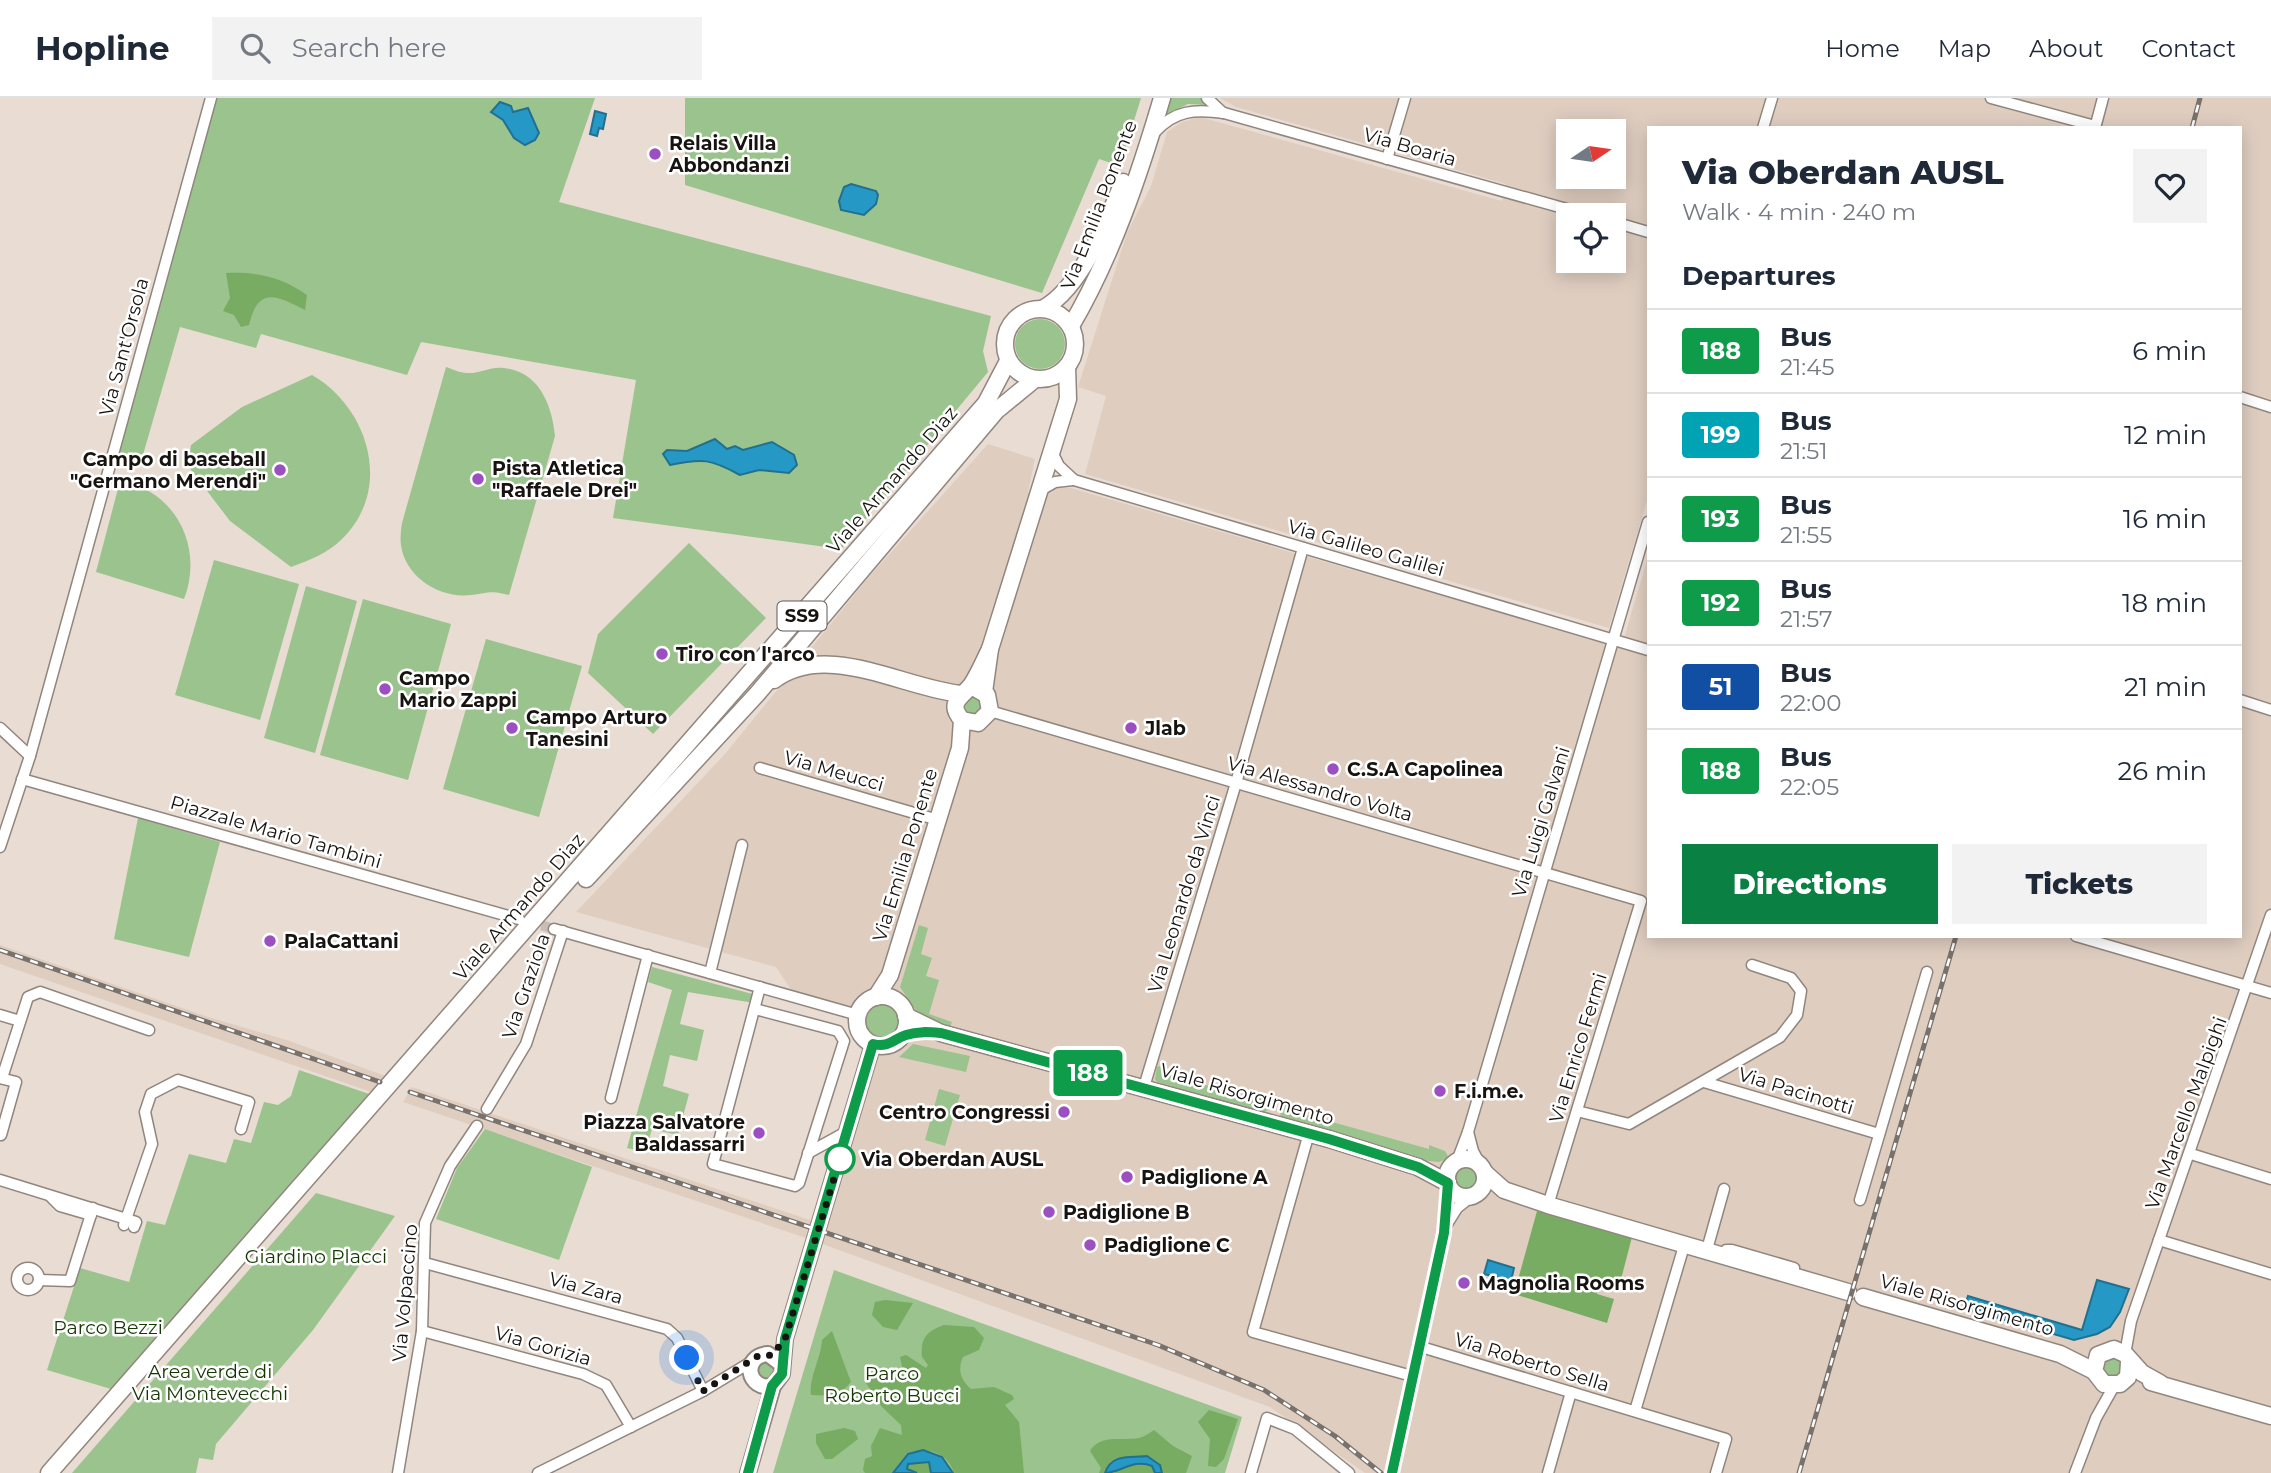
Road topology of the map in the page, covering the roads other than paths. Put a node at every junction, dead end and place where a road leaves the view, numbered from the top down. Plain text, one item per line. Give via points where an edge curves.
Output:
1 (211, 98) edge
2 (1151, 98) edge
3 (1162, 98) edge
4 (1207, 98) edge
5 (1405, 98) edge
6 (1772, 98) edge
7 (1991, 98) edge
8 (2103, 98) edge
9 (1224, 113) junction
10 (1764, 126) edge
11 (2091, 126) edge
12 (2095, 126) edge
13 (1150, 138) junction
14 (1387, 159) junction
15 (1556, 206) edge
16 (1626, 226) edge
17 (1647, 232) edge
18 (1044, 309) junction
19 (1071, 326) junction
20 (1008, 361) junction
21 (1067, 368) junction
22 (1041, 379) junction
23 (2242, 398) edge
24 (2271, 407) edge
25 (1052, 452) junction
26 (1074, 480) junction
27 (1038, 495) junction
28 (1647, 526) edge
29 (1303, 548) junction
30 (1615, 640) junction
31 (1647, 650) edge
32 (757, 694) junction
33 (2242, 701) edge
34 (967, 704) junction
35 (990, 710) joint
36 (2271, 710) edge
37 (0, 728) edge
38 (30, 756) junction
39 (760, 768) dead end
40 (22, 779) junction
41 (1236, 783) junction
42 (938, 820) junction
43 (742, 845) dead end
44 (0, 847) edge
45 (589, 868) junction
46 (1543, 873) junction
47 (1641, 901) joint
48 (2271, 915) edge
49 (520, 919) tunnel mouth
50 (2083, 938) edge
51 (648, 955) junction
52 (1752, 965) dead end
53 (1927, 972) dead end
54 (709, 973) junction
55 (2249, 986) junction
56 (760, 987) junction
57 (2271, 993) edge
58 (885, 998) junction
59 (755, 1009) junction
60 (858, 1014) junction
61 (0, 1015) edge
62 (906, 1016) junction
63 (20, 1021) junction
64 (149, 1030) dead end
65 (941, 1033) junction
66 (902, 1035) junction
67 (873, 1044) junction
68 (1, 1078) edge
69 (1704, 1082) junction
70 (1144, 1087) junction
71 (611, 1098) dead end
72 (487, 1110) dead end
73 (1577, 1111) junction
74 (477, 1126) dead end
75 (241, 1129) dead end
76 (848, 1130) junction
77 (1468, 1132) junction
78 (1309, 1133) junction
79 (1879, 1134) junction
80 (1, 1135) edge
81 (808, 1153) junction
82 (2191, 1154) junction
83 (1455, 1163) junction
84 (1418, 1167) junction
85 (1483, 1169) junction
86 (0, 1180) edge
87 (2271, 1180) edge
88 (1448, 1184) junction
89 (1724, 1189) dead end
90 (1504, 1191) junction
91 (1475, 1195) junction
92 (1860, 1200) dead end
93 (1548, 1205) junction
94 (92, 1211) junction
95 (1444, 1231) junction
96 (2159, 1240) junction
97 (1684, 1245) junction
98 (1714, 1254) junction
99 (425, 1263) junction
100 (1794, 1268) dead end
101 (2271, 1274) edge
102 (39, 1279) dead end
103 (2131, 1321) junction
104 (422, 1331) junction
105 (1418, 1346) junction
106 (2103, 1352) junction
107 (2060, 1354) junction
108 (2127, 1358) junction
109 (777, 1360) junction
110 (747, 1370) junction
111 (2095, 1374) junction
112 (1412, 1376) junction
113 (2119, 1383) junction
114 (2161, 1383) junction
115 (768, 1386) junction
116 (703, 1391) junction
117 (1571, 1392) junction
118 (1635, 1411) junction
119 (2271, 1416) edge
120 (2096, 1418) junction
121 (631, 1427) junction
122 (49, 1473) edge
123 (61, 1473) edge
124 (398, 1473) edge
125 (537, 1473) edge
126 (748, 1473) edge
127 (1251, 1473) edge
128 (1349, 1473) edge
129 (1392, 1473) edge
130 (1548, 1473) edge
131 (1716, 1473) edge
132 (2075, 1473) edge

1 - 38 street, Via Sant'Orsola
2 - 18 main road, Via Emilia Ponente / SS9 via 1116,201 1072,284
3 - 13 main road, Via Emilia Ponente
4 - 9 street, Via Boaria
5 - 14 street
6 - 10 street
7 - 11 street
8 - 12 street
9 - 13 street, Via Boaria via 1184,111 1166,120
9 - 14 street, Via Boaria
13 - 19 main road, Via Emilia Ponente via 1090,293
14 - 15 street, Via Boaria
16 - 17 street
18 - 19 main road via 1055,311
18 - 20 main road, SS9 via 1024,312 1009,327
19 - 21 main road via 1076,344
20 - 22 main road via 1024,376
20 - 45 main road, Viale Armando Diaz / SS9 via 986,403
21 - 22 main road, SS9
21 - 25 main road, Via Emilia Ponente via 1068,399
22 - 27 main road, Via Emilia Ponente via 1057,396 1058,409 1033,492
22 - 32 main road, Viale Armando Diaz / SS9 via 996,411
23 - 24 street
25 - 26 street
25 - 27 main road, Via Emilia Ponente
26 - 27 street via 1055,482
26 - 29 street, Via Galileo Galilei
27 - 34 main road, Via Emilia Ponente via 990,649
28 - 30 street, Via Luigi Galvani
29 - 30 street, Via Galileo Galilei
29 - 41 street, Via Leonardo da Vinci
30 - 31 street, Via Galileo Galilei
30 - 46 street, Via Luigi Galvani
32 - 34 main road via 789,671 833,663
32 - 45 main road, Viale Armando Diaz / SS9
33 - 36 street
34 - 35 main road via 990,702
34 - 42 main road, Via Emilia Ponente via 960,748
35 - 41 street, Via Alessandro Volta
37 - 38 street
38 - 40 street, Via Sant'Orsola
39 - 42 street, Via Meucci
40 - 44 street, Via Sant'Orsola
40 - 49 street, Piazzale Mario Tambini
41 - 46 street, Via Alessandro Volta
41 - 70 street, Via Leonardo da Vinci
42 - 58 main road, Via Emilia Ponente
43 - 54 street
45 - 122 main road, Viale Armando Diaz
45 - 123 main road, Viale Armando Diaz
46 - 47 street, Via Alessandro Volta
46 - 77 street, Via Luigi Galvani
47 - 73 street, Via Enrico Fermi
48 - 55 street, Via Marcello Malpighi
50 - 55 street
51 - 54 street, Via Graziola
51 - 71 street
51 - 72 street, Via Graziola via 558,930 526,1044
52 - 69 street via 1791,978 1798,985 1802,995 1797,1015 1780,1037
53 - 79 street
54 - 56 street, Via Graziola
55 - 57 street
55 - 82 street, Via Marcello Malpighi
56 - 59 street
56 - 60 street, Via Graziola
58 - 60 main road via 865,1003
58 - 62 main road
59 - 81 street via 838,1031 844,1041
59 - 81 street via 713,1164 794,1186
60 - 67 main road via 862,1036
61 - 63 street
62 - 65 main road, Viale Risorgimento
62 - 66 main road
63 - 64 street via 28,997 40,992
63 - 68 street
65 - 66 main road, Viale Risorgimento
65 - 70 main road, Viale Risorgimento
66 - 67 main road via 889,1045
67 - 76 main road
68 - 80 street via 16,1082
69 - 73 street via 1629,1124
69 - 79 street, Via Pacinotti
70 - 78 main road, Viale Risorgimento
73 - 93 street, Via Enrico Fermi
74 - 99 street, Via Volpaccino via 450,1166 425,1223
75 - 94 street via 248,1102 178,1080 151,1094 145,1112 152,1144 125,1222
76 - 81 street
76 - 109 main road
77 - 83 street, Via Luigi Galvani
77 - 85 street
78 - 84 main road, Viale Risorgimento
78 - 112 street via 1253,1332
79 - 92 street
82 - 87 street
82 - 96 street, Via Marcello Malpighi
83 - 84 main road, Viale Risorgimento
83 - 85 main road via 1471,1159
83 - 88 main road via 1448,1172
84 - 88 main road, Viale Risorgimento
85 - 90 main road, Viale Risorgimento
85 - 91 main road via 1485,1184
86 - 94 street
88 - 91 main road via 1458,1195
88 - 95 street
89 - 98 street
90 - 91 main road, Viale Risorgimento
90 - 93 main road, Viale Risorgimento
91 - 95 street via 1457,1208
93 - 97 main road, Viale Risorgimento
94 - 102 street via 70,1281
95 - 105 street
96 - 101 street
96 - 103 street, Via Marcello Malpighi
97 - 98 main road, Viale Risorgimento
97 - 118 street
98 - 100 street via 1732,1250
98 - 107 main road, Viale Risorgimento
99 - 104 street, Via Volpaccino
99 - 116 street, Via Zara via 667,1329 677,1338
103 - 106 street, Via Marcello Malpighi via 2122,1337
103 - 108 street, Via Marcello Malpighi
104 - 121 street, Via Gorizia via 583,1374 606,1385
104 - 124 street, Via Volpaccino
105 - 112 street
105 - 117 street, Via Roberto Sella
106 - 107 main road, Viale Risorgimento
106 - 108 main road, Viale Risorgimento
106 - 111 main road
107 - 111 main road, Viale Risorgimento
108 - 113 main road via 2130,1372
108 - 114 main road, Viale Risorgimento
109 - 110 main road via 763,1354
109 - 115 main road via 780,1379
110 - 115 main road
110 - 116 street
111 - 113 main road, Viale Risorgimento via 2104,1384
111 - 120 street via 2100,1396
112 - 129 street
113 - 114 main road, Viale Risorgimento
113 - 120 street
114 - 119 main road, Viale Risorgimento
115 - 126 main road via 768,1405
116 - 121 street
117 - 118 street, Via Roberto Sella
117 - 130 street
118 - 131 street, Via Roberto Sella via 1726,1439
120 - 132 street
121 - 125 street
127 - 128 street via 1267,1418 1295,1429

